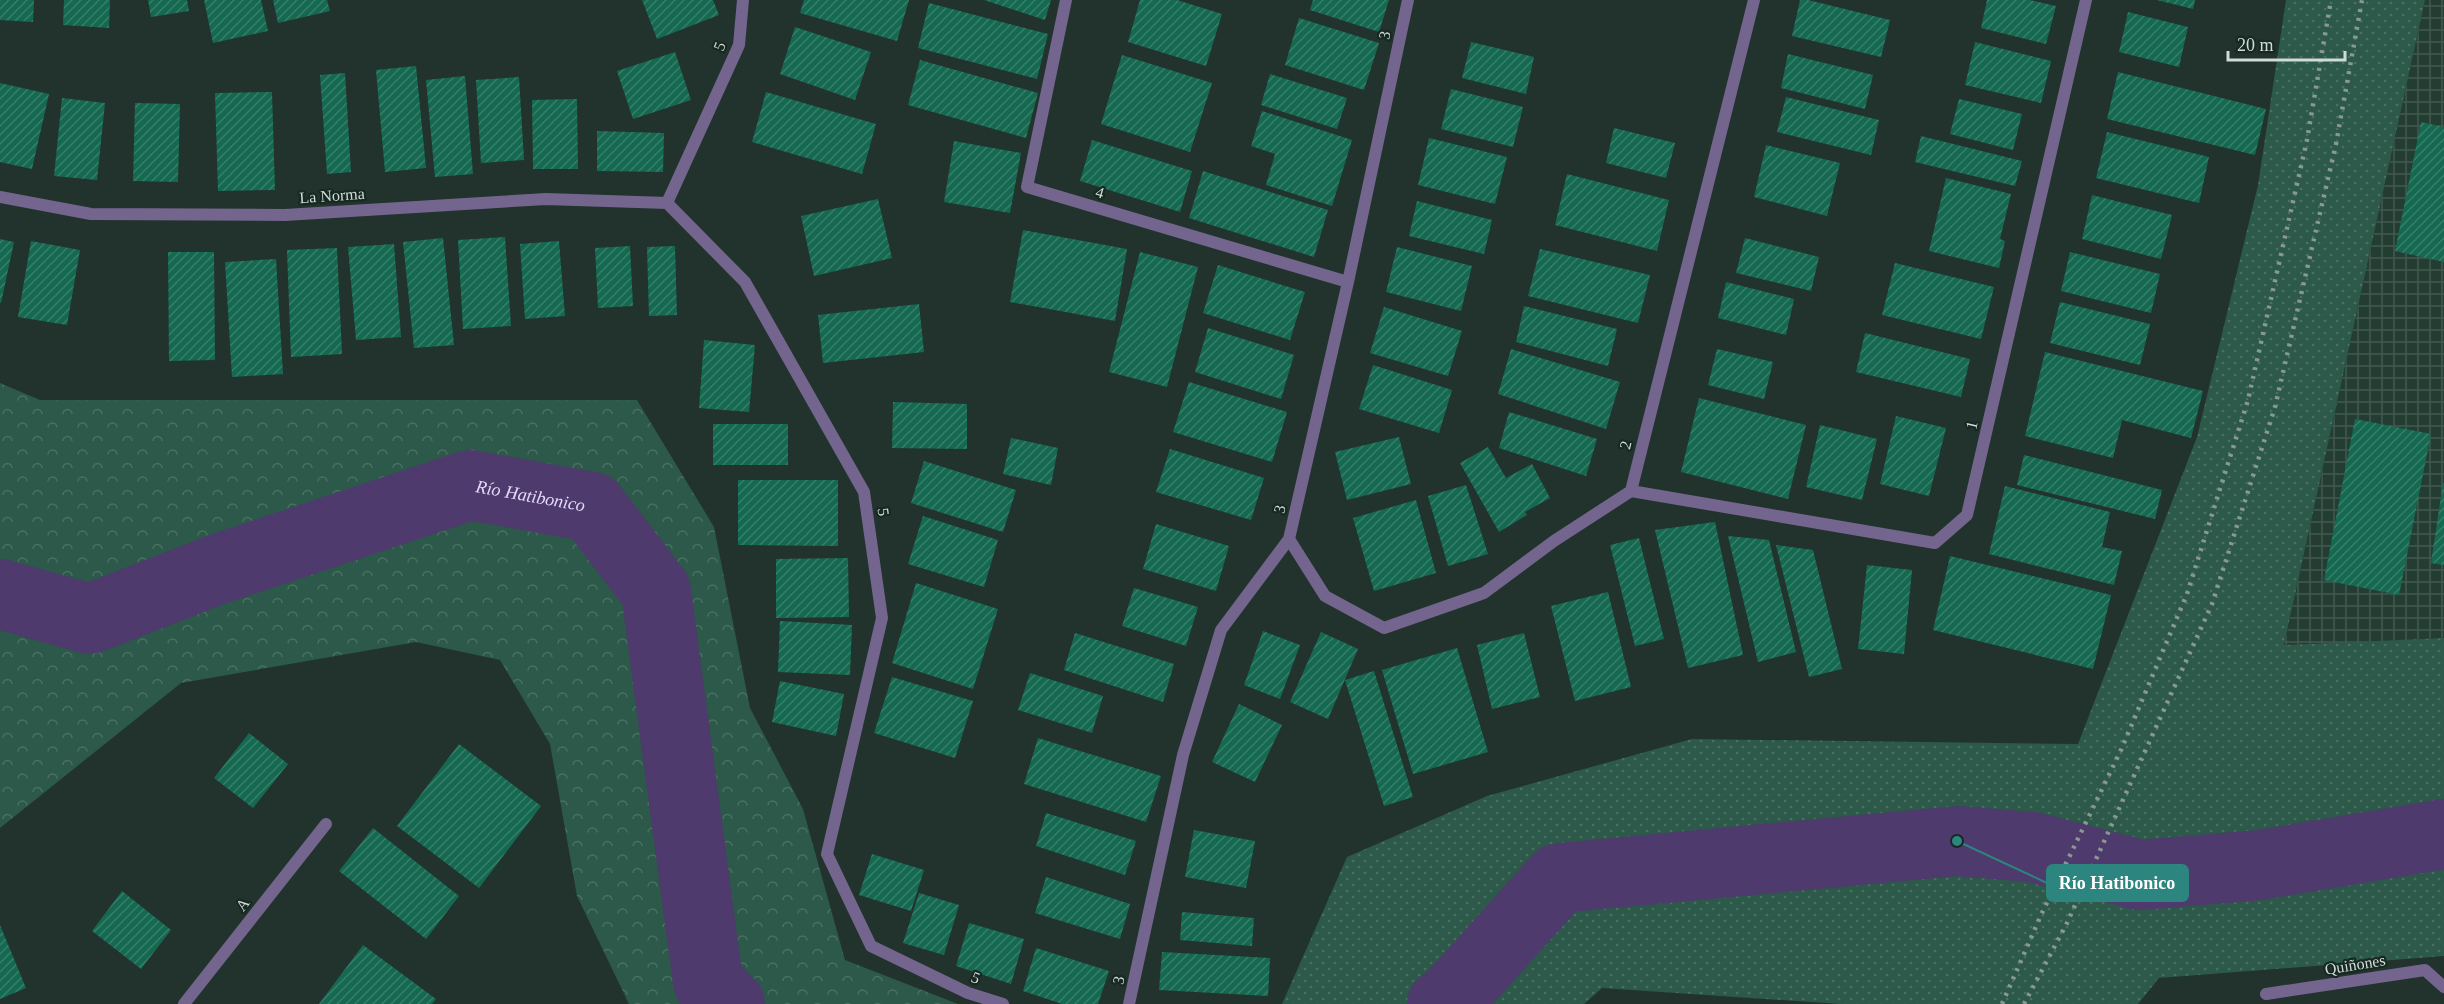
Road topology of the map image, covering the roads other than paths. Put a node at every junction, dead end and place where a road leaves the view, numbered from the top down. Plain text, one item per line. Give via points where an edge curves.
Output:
1 (743, 0) edge
2 (1066, 0) edge
3 (1408, 0) edge
4 (1754, 0) edge
5 (2086, 0) edge
6 (0, 197) edge
7 (668, 203) junction
8 (1347, 282) junction
9 (1631, 491) junction
10 (1289, 539) junction
11 (326, 824) dead end
12 (2444, 987) edge
13 (2266, 994) dead end
14 (184, 1004) edge
15 (1003, 1004) edge
16 (1129, 1004) edge

1 - 7 street, 5 via 739,45
2 - 8 street, 4 via 1027,187
3 - 8 street, 3
4 - 9 street, 2
5 - 9 street, 1 via 1967,515 1935,543
6 - 7 street, La Norma via 92,214 285,215 546,199
7 - 15 street, 5 via 745,282 864,492 882,618 827,854 871,946 968,993
8 - 10 street, 3
9 - 10 street via 1554,540 1484,593 1384,628 1324,596
10 - 16 street, 3 via 1221,630 1183,755
11 - 14 street, A
12 - 13 street, Quiñones via 2425,970

